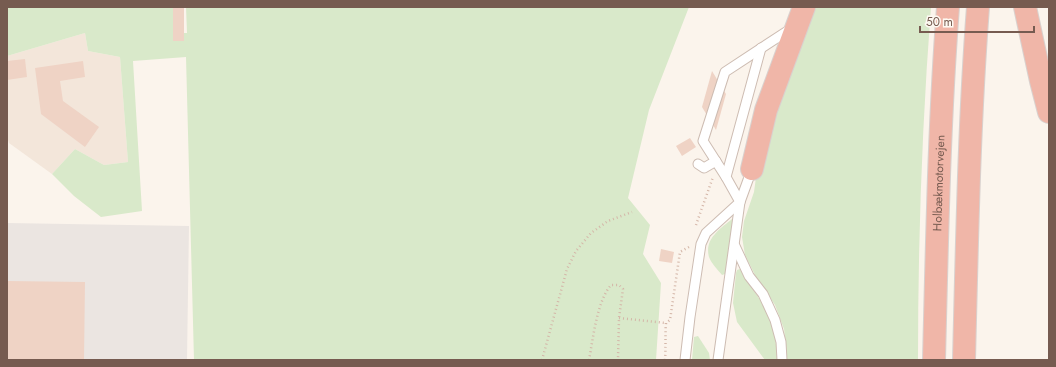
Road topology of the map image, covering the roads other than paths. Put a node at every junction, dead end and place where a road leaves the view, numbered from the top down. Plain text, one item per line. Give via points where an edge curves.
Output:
1 (948, 7) edge
2 (978, 7) edge
3 (1026, 7) edge
4 (800, 16) edge
5 (762, 48) junction
6 (1049, 112) edge
7 (717, 162) junction
8 (698, 164) dead end
9 (752, 169) joint
10 (726, 177) junction
11 (740, 202) junction
12 (735, 246) junction
13 (685, 360) edge
14 (718, 360) edge
15 (782, 360) edge
16 (934, 360) edge
17 (964, 360) edge

1 - 16 highway, Holbækmotorvejen via 938,191
2 - 17 highway via 968,187
3 - 6 highway via 1040,81
4 - 5 lane
4 - 9 highway via 766,110
5 - 7 lane via 725,72 704,141
5 - 10 lane
7 - 8 lane via 704,168
7 - 10 lane
9 - 11 lane
10 - 11 lane
11 - 12 lane
11 - 13 lane via 706,233 704,238
12 - 14 lane
12 - 15 lane via 775,320 781,342

